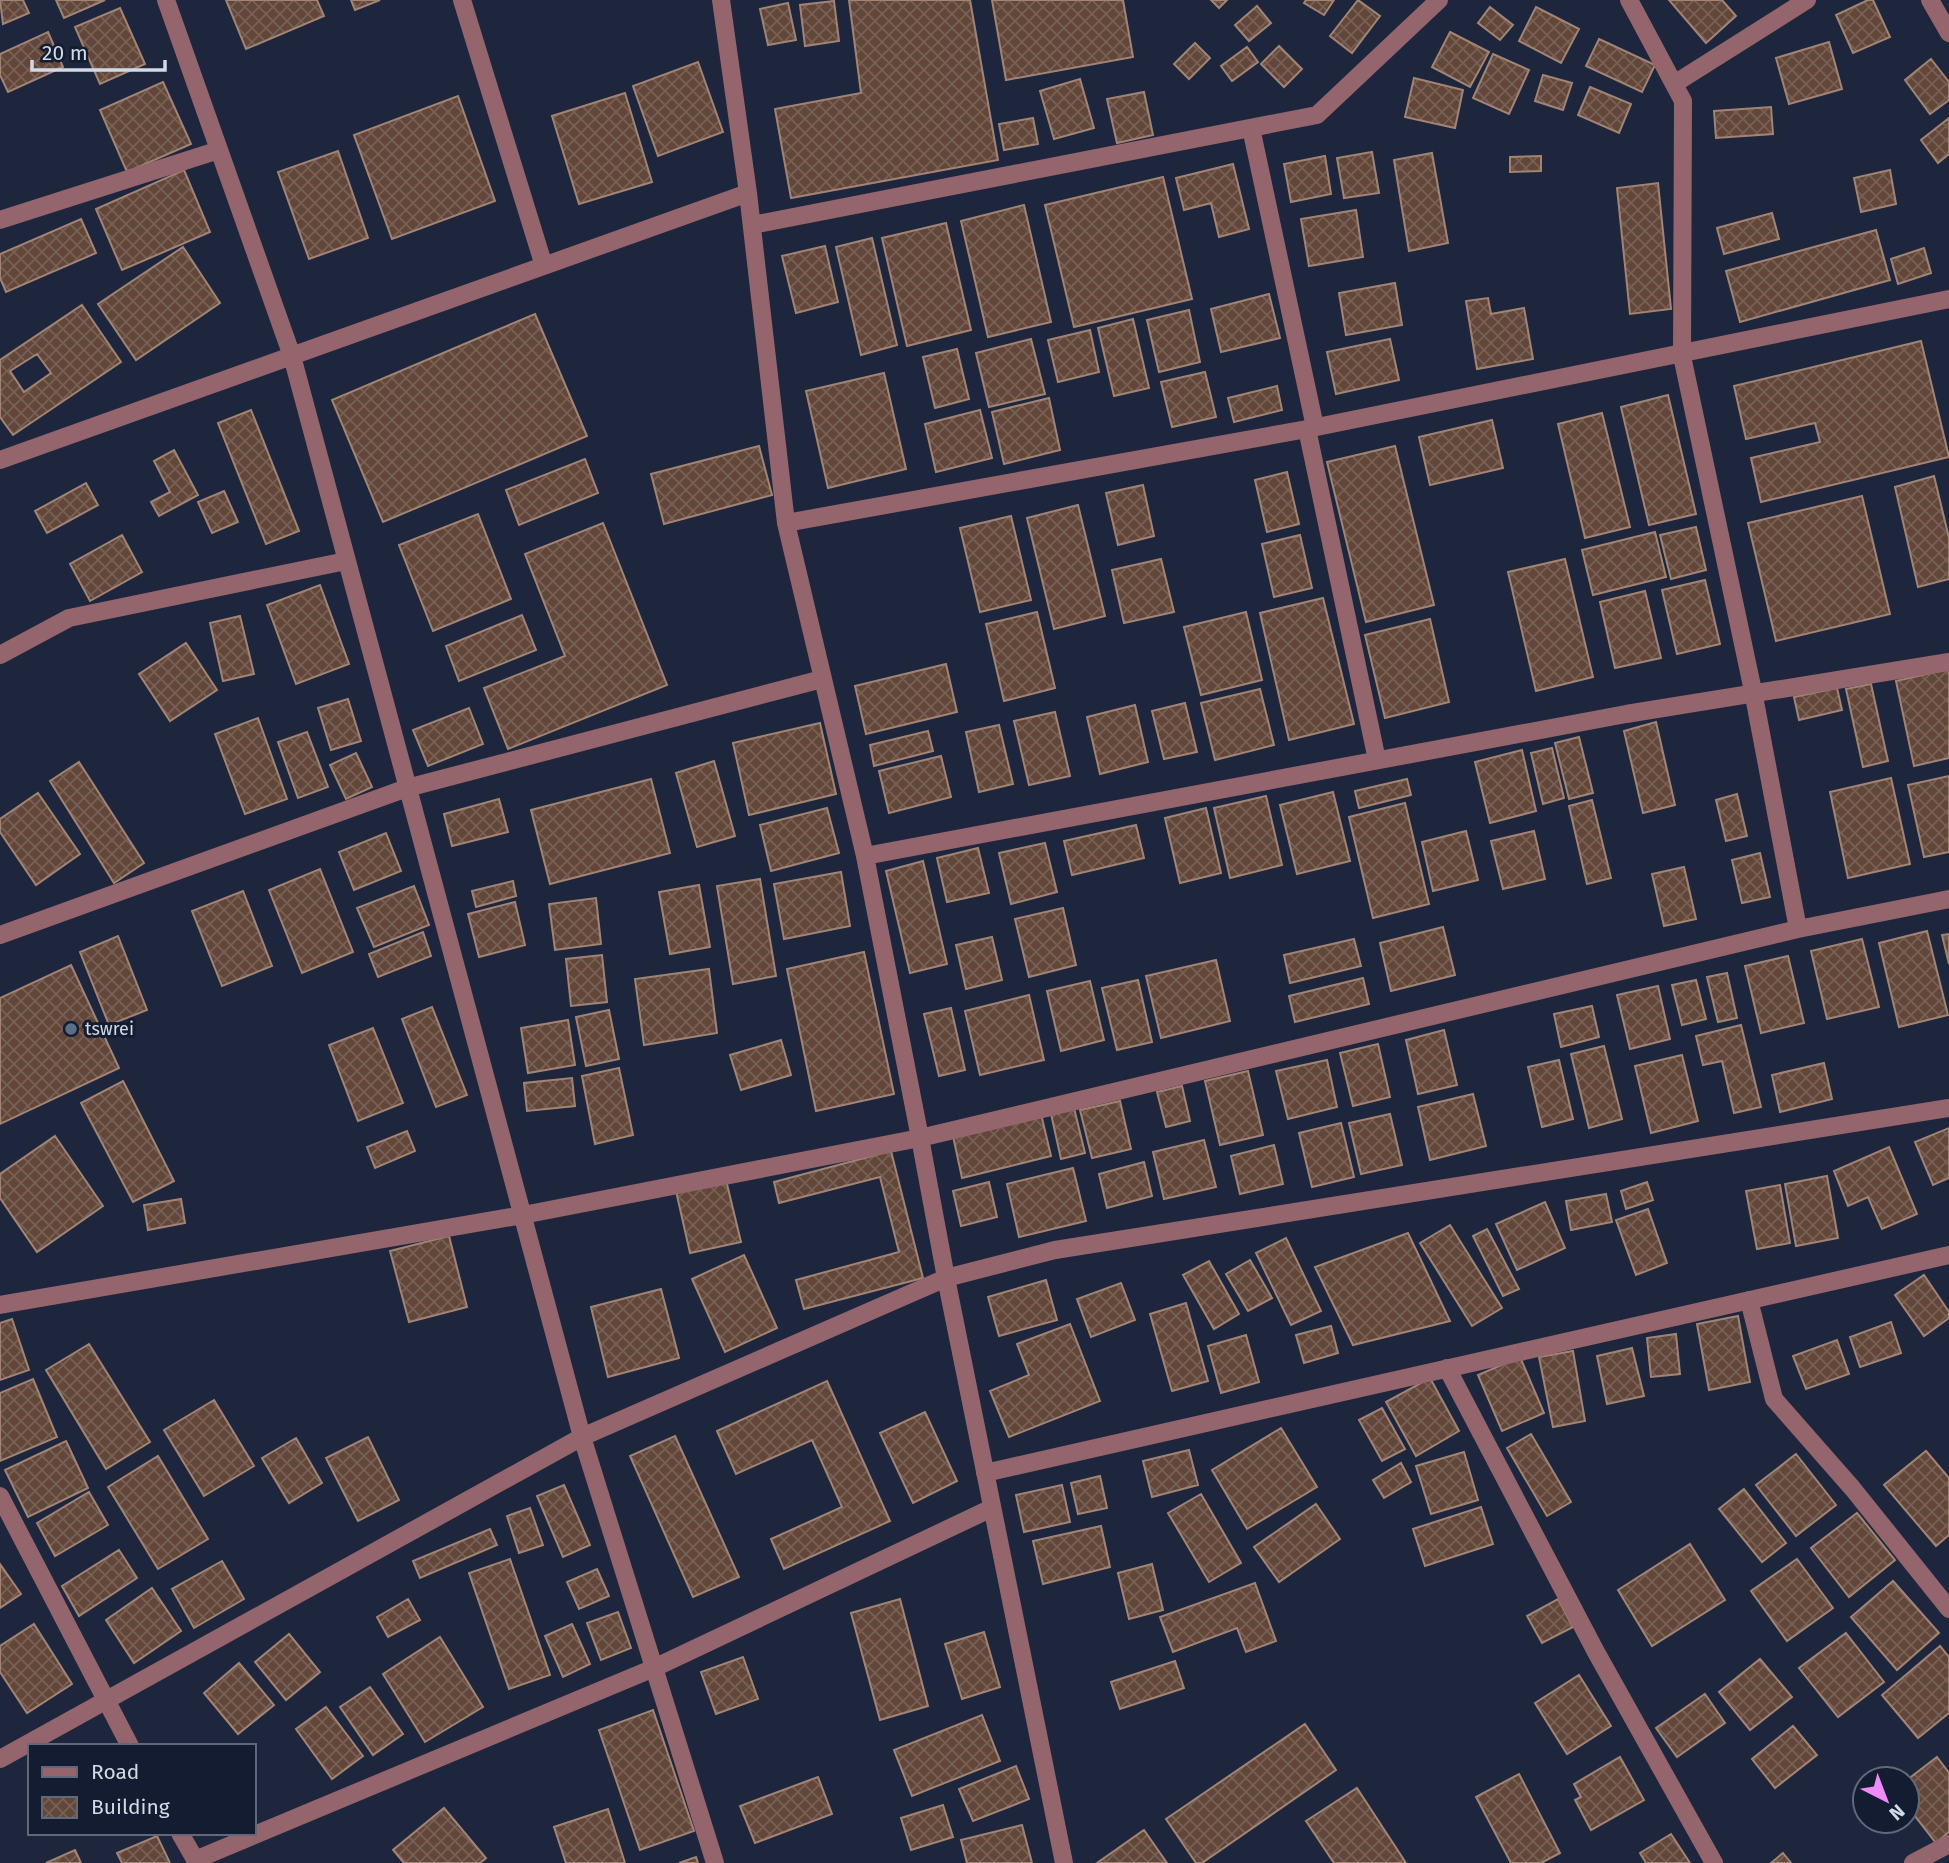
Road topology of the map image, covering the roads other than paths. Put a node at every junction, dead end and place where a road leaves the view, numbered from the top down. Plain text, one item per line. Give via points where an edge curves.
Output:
1 (166, 0) edge
2 (462, 0) edge
3 (721, 0) edge
4 (1439, 0) edge
5 (1629, 0) edge
6 (1807, 0) edge
7 (1930, 0) edge
8 (1949, 33) edge
9 (1674, 83) junction
10 (1251, 128) junction
11 (219, 150) junction
12 (748, 193) junction
13 (0, 220) edge
14 (752, 225) junction
15 (544, 266) junction
16 (1949, 299) edge
17 (1684, 352) junction
18 (292, 356) junction
19 (1311, 428) junction
20 (0, 460) edge
21 (786, 523) junction
22 (346, 561) junction
23 (0, 655) edge
24 (1949, 662) edge
25 (822, 679) junction
26 (1753, 691) junction
27 (1377, 760) junction
28 (407, 788) junction
29 (865, 856) junction
30 (1949, 899) edge
31 (1798, 929) junction
32 (0, 935) edge
33 (1949, 1108) edge
34 (920, 1138) junction
35 (523, 1215) junction
36 (1949, 1255) edge
37 (946, 1278) junction
38 (1749, 1300) junction
39 (0, 1304) edge
40 (1447, 1368) junction
41 (582, 1437) junction
42 (985, 1473) junction
43 (0, 1496) edge
44 (992, 1508) junction
45 (1949, 1609) edge
46 (654, 1668) junction
47 (105, 1701) junction
48 (129, 1744) edge
49 (0, 1759) edge
50 (181, 1835) edge
51 (1949, 1844) edge
52 (196, 1862) edge
53 (715, 1863) edge
54 (1065, 1863) edge
55 (1714, 1863) edge
56 (1913, 1863) edge

1 - 11 street
2 - 15 street
3 - 12 street
4 - 10 street via 1317,115
5 - 9 street
6 - 9 street
7 - 8 street
9 - 17 street via 1683,102
10 - 14 street
10 - 19 street
11 - 13 street
11 - 18 street
12 - 14 street
12 - 15 street
14 - 21 street
15 - 18 street
16 - 17 street
17 - 19 street
17 - 26 street
18 - 20 street
18 - 22 street
19 - 21 street
19 - 27 street
21 - 25 street
22 - 23 street via 69,618
22 - 28 street
24 - 26 street
25 - 28 street
25 - 29 street
26 - 27 street
26 - 31 street
27 - 29 street
28 - 32 street
28 - 35 street
29 - 34 street
30 - 31 street
31 - 34 street
33 - 37 street via 1055,1251
34 - 35 street
34 - 37 street
35 - 39 street
35 - 41 street
36 - 38 street
37 - 41 street
37 - 42 street
38 - 40 street
38 - 45 street via 1774,1399
40 - 42 street
40 - 55 street via 1596,1652
41 - 46 street
41 - 47 street
42 - 44 street
43 - 47 street
44 - 46 street
44 - 54 street
46 - 52 street
46 - 53 street
47 - 48 street
47 - 49 street
50 - 52 street
51 - 56 street

